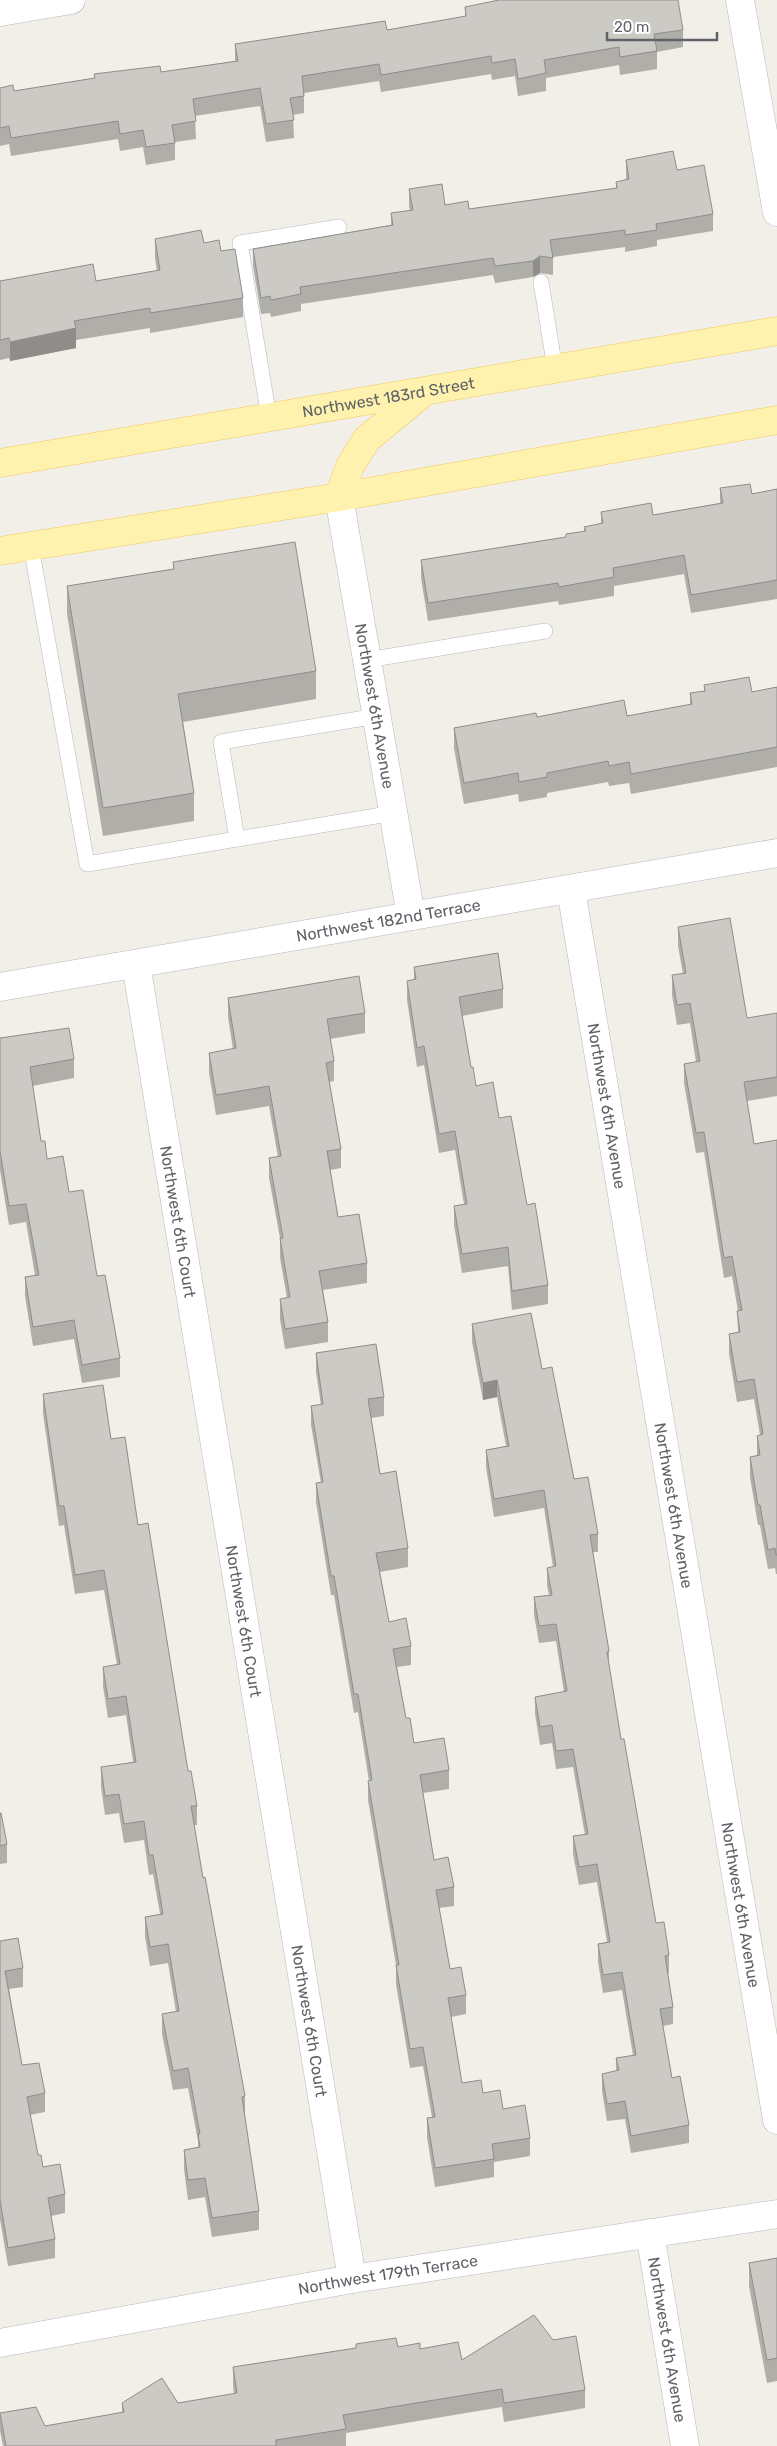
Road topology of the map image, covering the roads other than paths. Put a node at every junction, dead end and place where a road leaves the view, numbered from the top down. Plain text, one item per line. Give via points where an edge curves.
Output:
1 (71, 0) edge
2 (740, 0) edge
3 (0, 12) edge
4 (777, 212) edge
5 (339, 227) dead end
6 (541, 282) dead end
7 (777, 331) edge
8 (555, 369) junction
9 (425, 391) junction
10 (269, 417) junction
11 (777, 420) edge
12 (0, 463) edge
13 (339, 497) junction
14 (31, 546) junction
15 (0, 550) edge
16 (544, 631) dead end
17 (367, 660) junction
18 (377, 716) junction
19 (394, 813) junction
20 (237, 839) junction
21 (777, 853) edge
22 (571, 890) junction
23 (411, 916) junction
24 (136, 964) junction
25 (0, 987) edge
26 (777, 2120) edge
27 (777, 2214) edge
28 (650, 2233) junction
29 (352, 2279) junction
30 (0, 2343) edge
31 (685, 2446) edge

1 - 3 street
2 - 4 street
5 - 10 lane via 240,243
6 - 8 lane
7 - 8 main road, Northwest 183rd Street
8 - 9 main road, Northwest 183rd Street
9 - 10 main road, Northwest 183rd Street
9 - 13 main road via 367,439 350,466
10 - 12 main road, Northwest 183rd Street
11 - 13 main road
13 - 14 main road
13 - 17 street, Northwest 6th Avenue
14 - 15 main road
14 - 20 lane via 87,864
16 - 17 lane
17 - 18 street, Northwest 6th Avenue
18 - 19 street, Northwest 6th Avenue
18 - 20 lane via 222,742
19 - 20 lane
19 - 23 street, Northwest 6th Avenue
21 - 22 street, Northwest 182nd Terrace
22 - 23 street, Northwest 182nd Terrace
22 - 26 street, Northwest 6th Avenue
23 - 24 street, Northwest 182nd Terrace
24 - 25 street, Northwest 182nd Terrace
24 - 29 street, Northwest 6th Court
27 - 28 street, Northwest 179th Terrace
28 - 29 street, Northwest 179th Terrace
28 - 31 street, Northwest 6th Avenue
29 - 30 street, Northwest 179th Terrace

